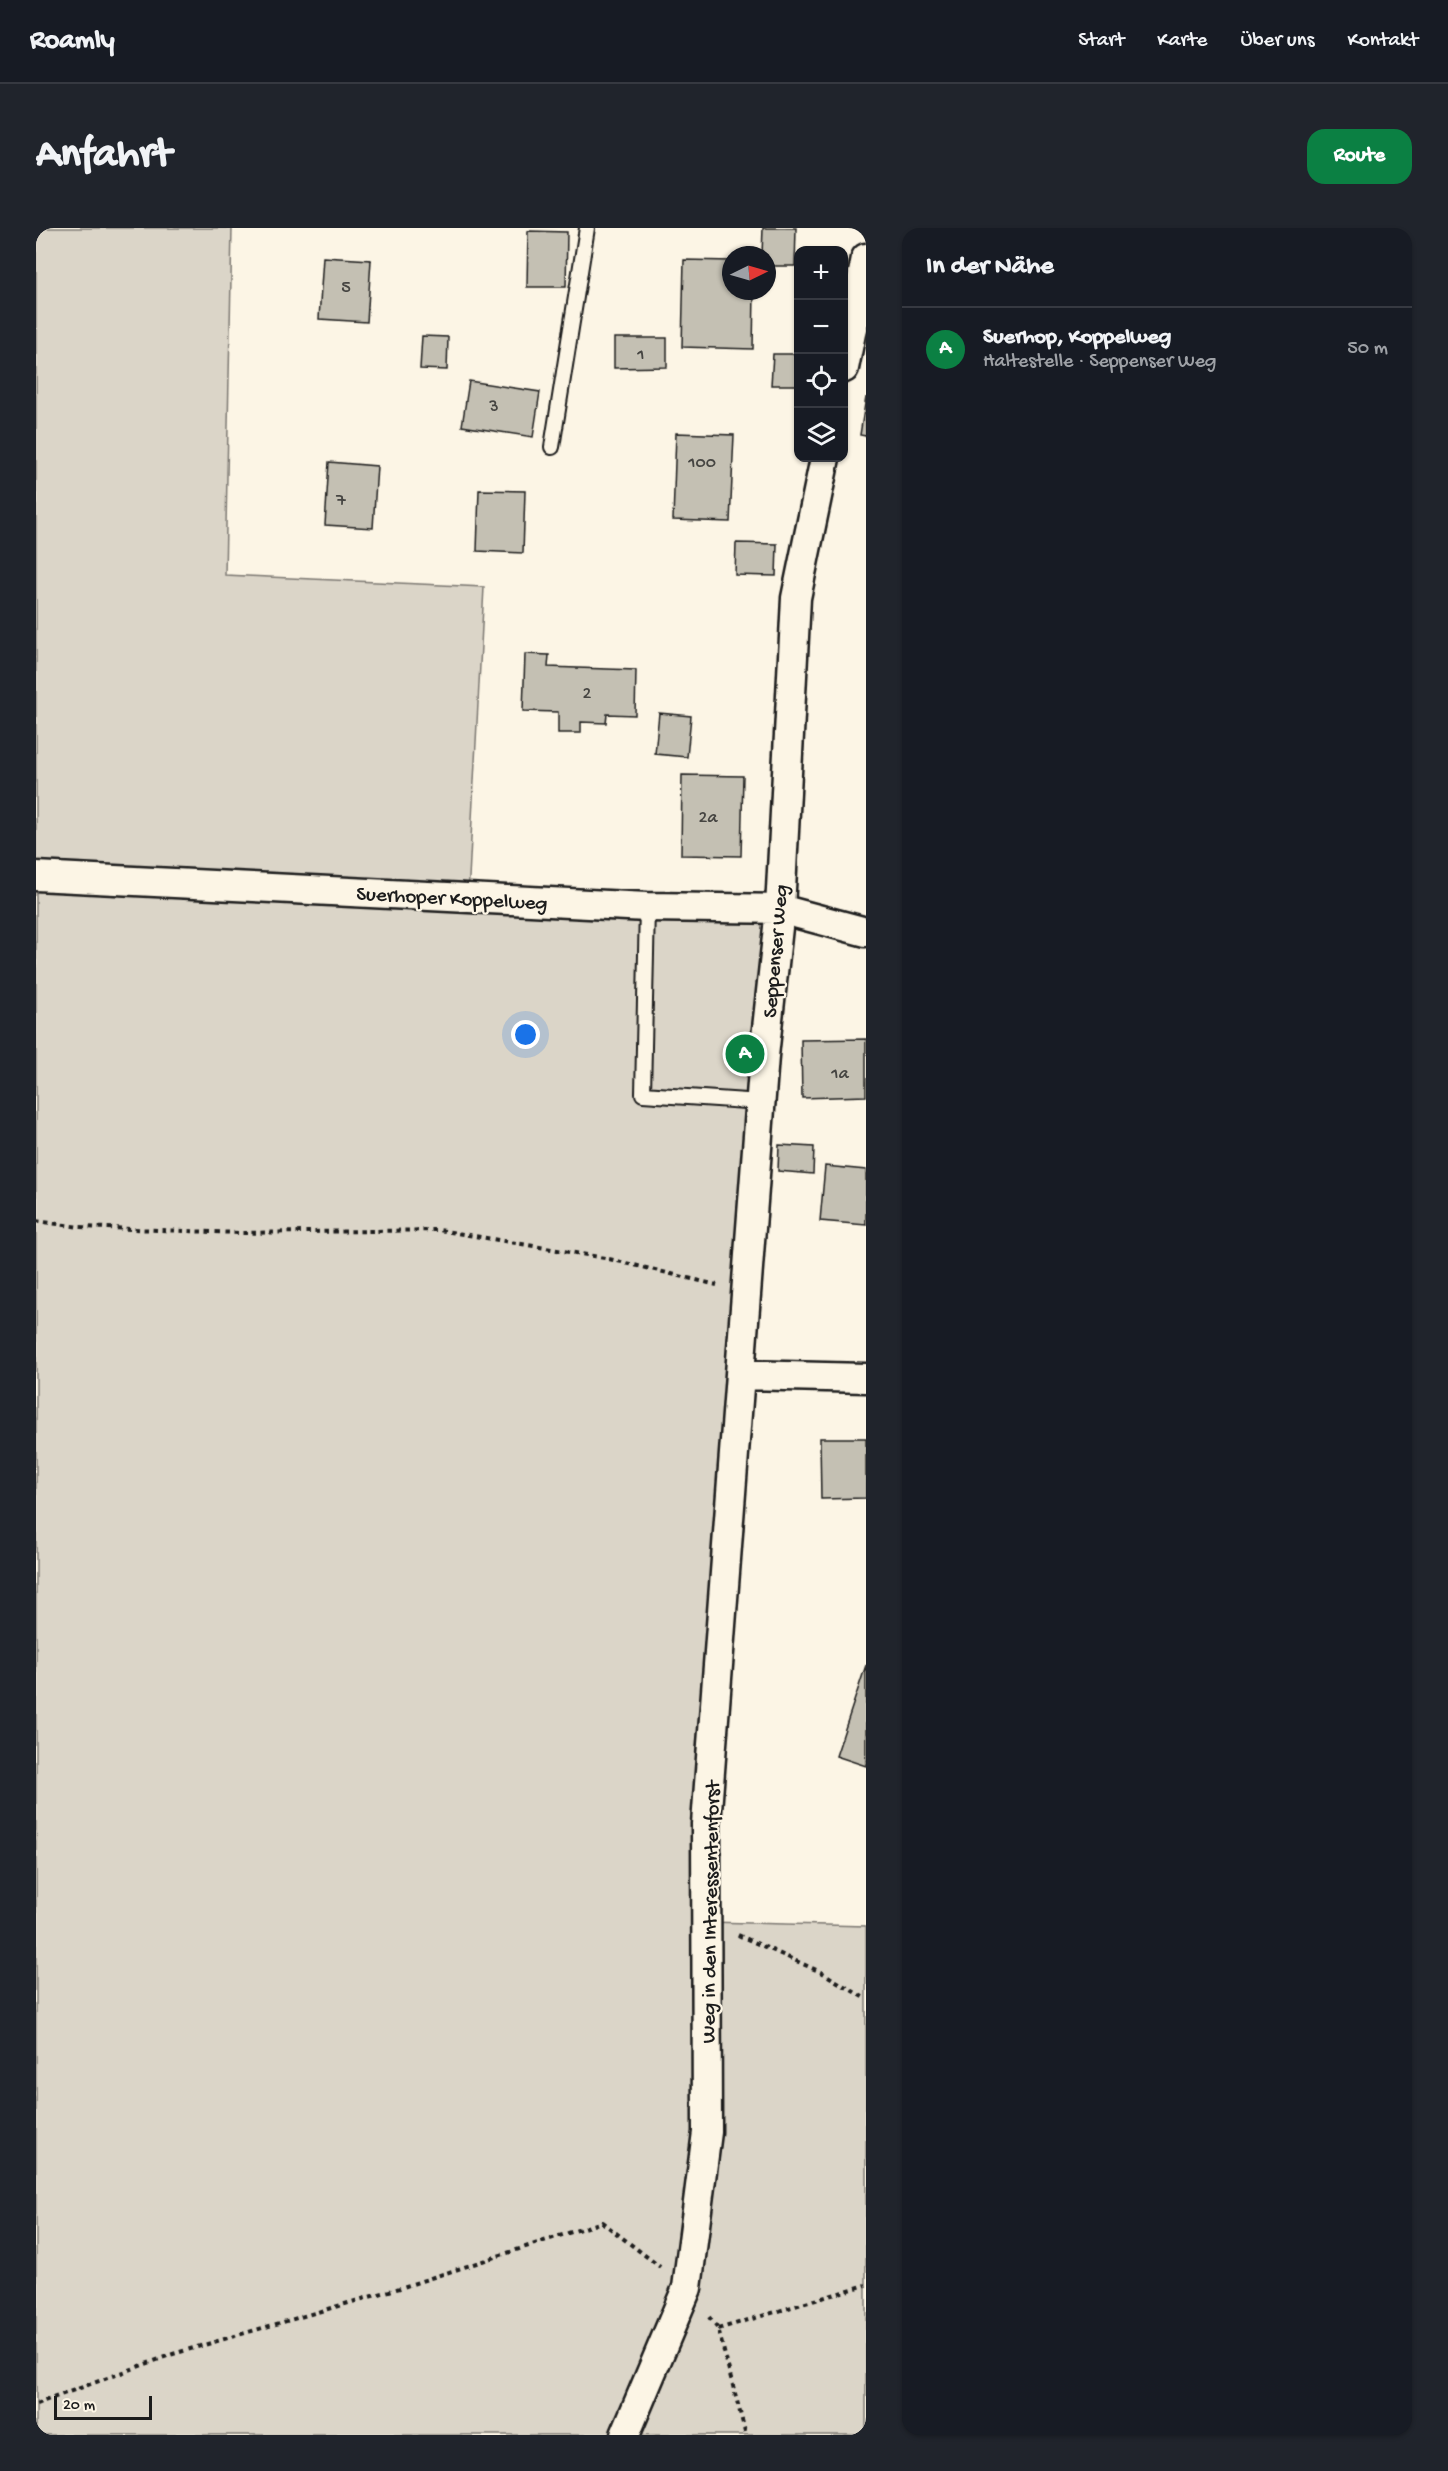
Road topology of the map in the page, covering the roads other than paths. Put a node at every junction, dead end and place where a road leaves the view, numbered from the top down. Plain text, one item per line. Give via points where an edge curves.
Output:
1 (587, 228) edge
2 (865, 263) edge
3 (846, 354) edge
4 (552, 447) dead end
5 (824, 462) edge
6 (36, 876) edge
7 (647, 907) junction
8 (780, 909) junction
9 (866, 932) edge
10 (761, 1102) junction
11 (740, 1375) junction
12 (866, 1378) edge
13 (625, 2435) edge

1 - 4 lane
2 - 3 street
5 - 8 street, Seppenser Weg via 796,598
6 - 7 street, Suerhoper Koppelweg
7 - 8 street, Suerhoper Koppelweg
7 - 10 lane via 643,1094
8 - 9 street, Suerhoper Koppelweg
8 - 10 street, Seppenser Weg
10 - 11 street, Seppenser Weg
11 - 12 street
11 - 13 street, Weg in den Interessentenforst via 706,1824 707,2132 687,2288

